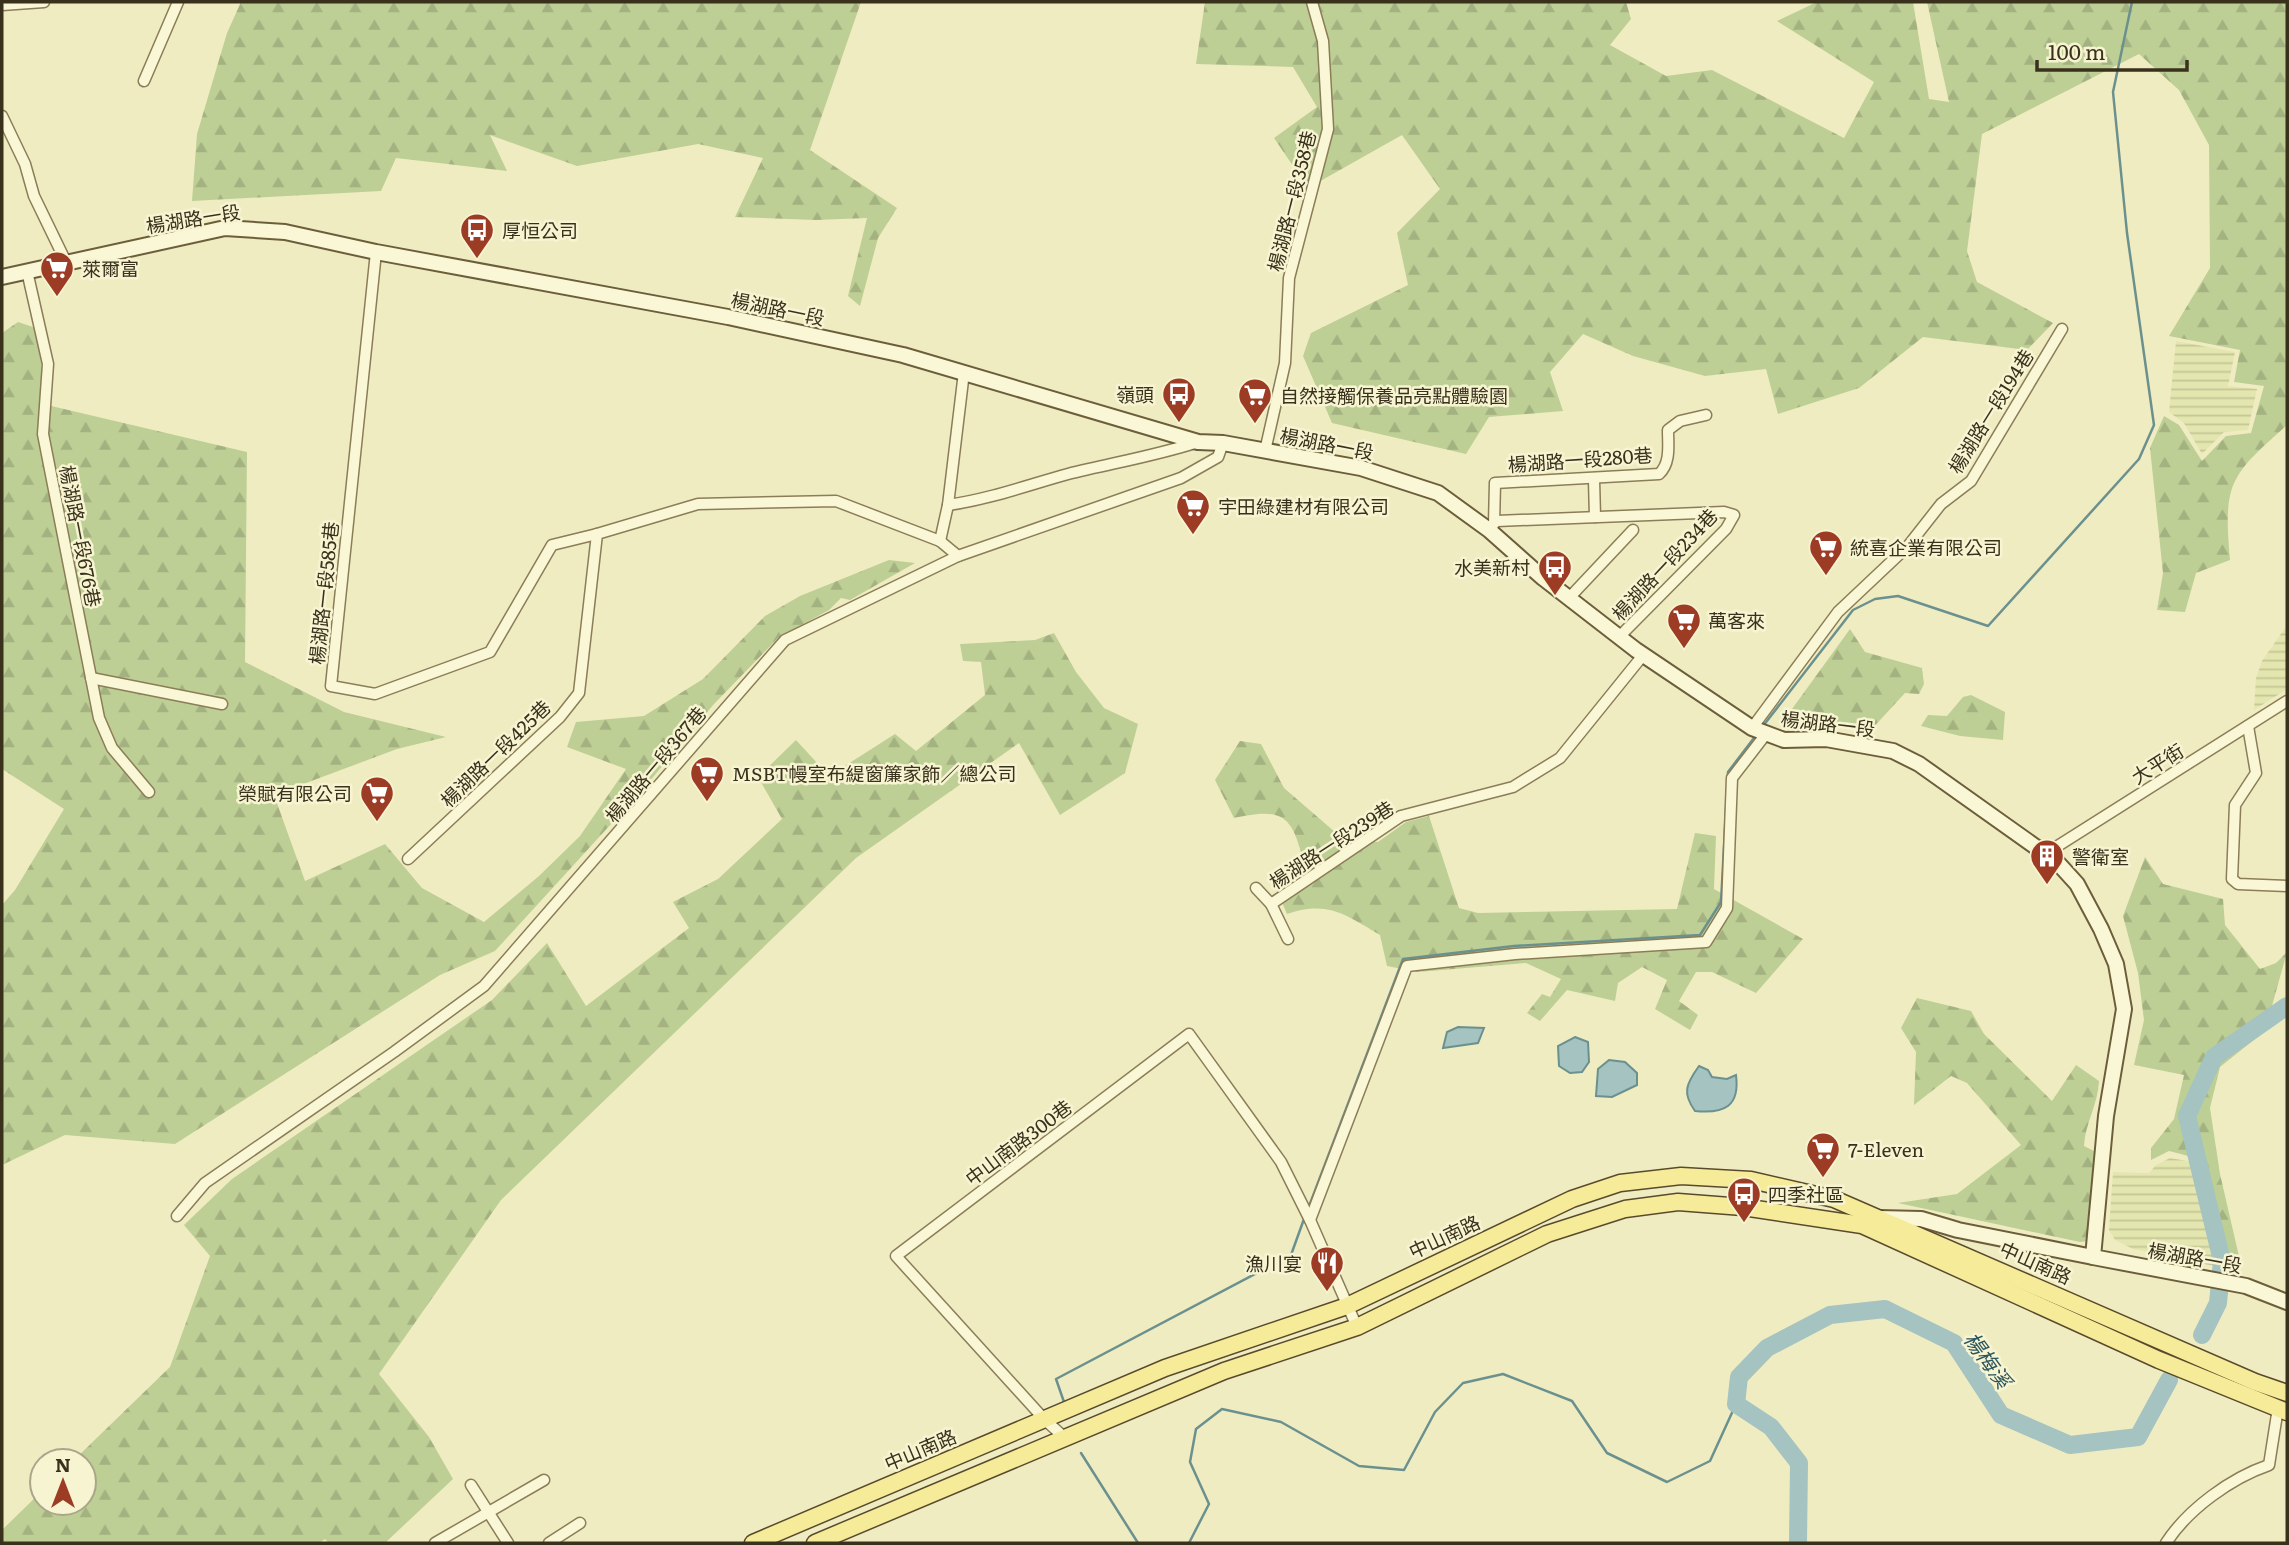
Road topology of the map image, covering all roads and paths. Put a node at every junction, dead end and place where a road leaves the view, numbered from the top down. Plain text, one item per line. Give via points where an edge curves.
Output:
1 (44, 2) edge
2 (178, 2) edge
3 (1312, 2) edge
4 (2, 5) edge
5 (144, 81) dead end
6 (2, 116) edge
7 (376, 252) junction
8 (66, 262) junction
9 (27, 271) junction
10 (2, 277) edge
11 (2063, 329) dead end
12 (964, 372) junction
13 (1706, 415) dead end
14 (1198, 442) junction
15 (1223, 443) junction
16 (1265, 451) junction
17 (1594, 480) junction
18 (948, 505) junction
19 (1595, 517) junction
20 (1493, 525) junction
21 (1633, 530) dead end
22 (597, 534) junction
23 (940, 541) junction
24 (958, 556) junction
25 (1569, 598) junction
26 (1619, 637) junction
27 (1644, 654) junction
28 (91, 678) junction
29 (2287, 701) edge
30 (222, 704) dead end
31 (2248, 726) junction
32 (1760, 731) junction
33 (149, 792) dead end
34 (2045, 854) junction
35 (408, 859) dead end
36 (2287, 886) edge
37 (1256, 888) dead end
38 (1271, 904) junction
39 (1288, 939) dead end
40 (177, 1216) dead end
41 (1308, 1216) junction
42 (1881, 1217) junction
43 (1862, 1225) junction
44 (2093, 1257) junction
45 (2287, 1302) edge
46 (1347, 1306) junction
47 (1357, 1327) junction
48 (2287, 1393) edge
49 (2283, 1410) edge
50 (1044, 1419) junction
51 (1065, 1438) junction
52 (544, 1480) dead end
53 (471, 1485) dead end
54 (488, 1511) junction
55 (580, 1523) dead end
56 (435, 1543) edge
57 (508, 1543) edge
58 (549, 1543) edge
59 (752, 1543) edge
60 (815, 1543) edge
61 (2166, 1543) edge

1 - 4 street
2 - 5 street
3 - 16 street, 楊湖路一段358巷 via 1323,41 1328,129 1289,278 1285,363
6 - 8 street
7 - 8 street, 楊湖路一段 via 251,227 225,228
7 - 12 street, 楊湖路一段 via 728,317
7 - 22 street, 楊湖路一段585巷 via 331,686 375,694 490,652 552,545
8 - 9 street, 楊湖路一段
9 - 10 street, 楊湖路一段
9 - 28 street, 楊湖路一段676巷 via 48,364 43,434
11 - 32 street, 楊湖路一段194巷 via 1971,481 1941,504 1908,546 1838,612
12 - 14 street, 楊湖路一段
12 - 18 street
13 - 17 street, 楊湖路一段280巷 via 1680,421 1668,430 1665,468 1659,474
14 - 15 street, 楊湖路一段
14 - 18 street via 1149,458
15 - 16 street, 楊湖路一段
15 - 24 street, 楊湖路一段367巷 via 1218,457 1181,478
16 - 20 street, 楊湖路一段 via 1361,468 1416,484
17 - 19 street
17 - 20 street, 楊湖路一段280巷 via 1495,483
18 - 23 street
19 - 20 street
19 - 26 street, 楊湖路一段234巷 via 1734,515 1726,529
20 - 25 street, 楊湖路一段
21 - 25 street
22 - 23 street via 698,504 836,502
22 - 35 street, 楊湖路一段425巷 via 579,693 560,718
23 - 24 street
24 - 40 street, 楊湖路一段367巷 via 785,640 484,986 205,1183
25 - 26 street, 楊湖路一段
26 - 27 street, 楊湖路一段
27 - 32 street, 楊湖路一段
27 - 38 street, 楊湖路一段239巷 via 1560,758 1513,788 1401,816
28 - 30 street
28 - 33 street, 楊湖路一段676巷 via 104,734
29 - 31 street, 大平街
31 - 34 street, 大平街
31 - 36 street via 2256,773 2235,805 2232,879 2238,884
32 - 34 street, 楊湖路一段 via 1784,740 1826,739 1893,751 1919,764
32 - 41 street, 楊湖路一段194巷 via 1732,778 1727,908 1706,942 1407,966
34 - 44 street, 楊湖路一段 via 2077,884 2101,929 2116,964 2124,1009 2106,1116
37 - 38 street
38 - 39 street
41 - 46 street
41 - 50 street, 中山南路300巷 via 1273,1150 1189,1034 896,1256
42 - 43 street, 楊湖路一段
42 - 44 street, 楊湖路一段 via 1921,1219
42 - 46 main road, 中山南路 via 1834,1199 1751,1180 1681,1176 1620,1183 1572,1199
42 - 48 main road, 中山南路
43 - 47 main road, 中山南路 via 1678,1202 1625,1209 1546,1234
43 - 49 main road, 中山南路 via 2159,1360
44 - 45 street, 楊湖路一段 via 2246,1286
46 - 47 street
46 - 50 main road, 中山南路 via 1165,1368
47 - 51 main road, 中山南路 via 1224,1371
49 - 61 street via 2269,1465 2247,1472 2179,1523
50 - 51 street, 中山南路300巷
50 - 59 main road, 中山南路
51 - 60 main road, 中山南路
52 - 54 street
53 - 54 street
54 - 56 street
54 - 57 street
55 - 58 street

